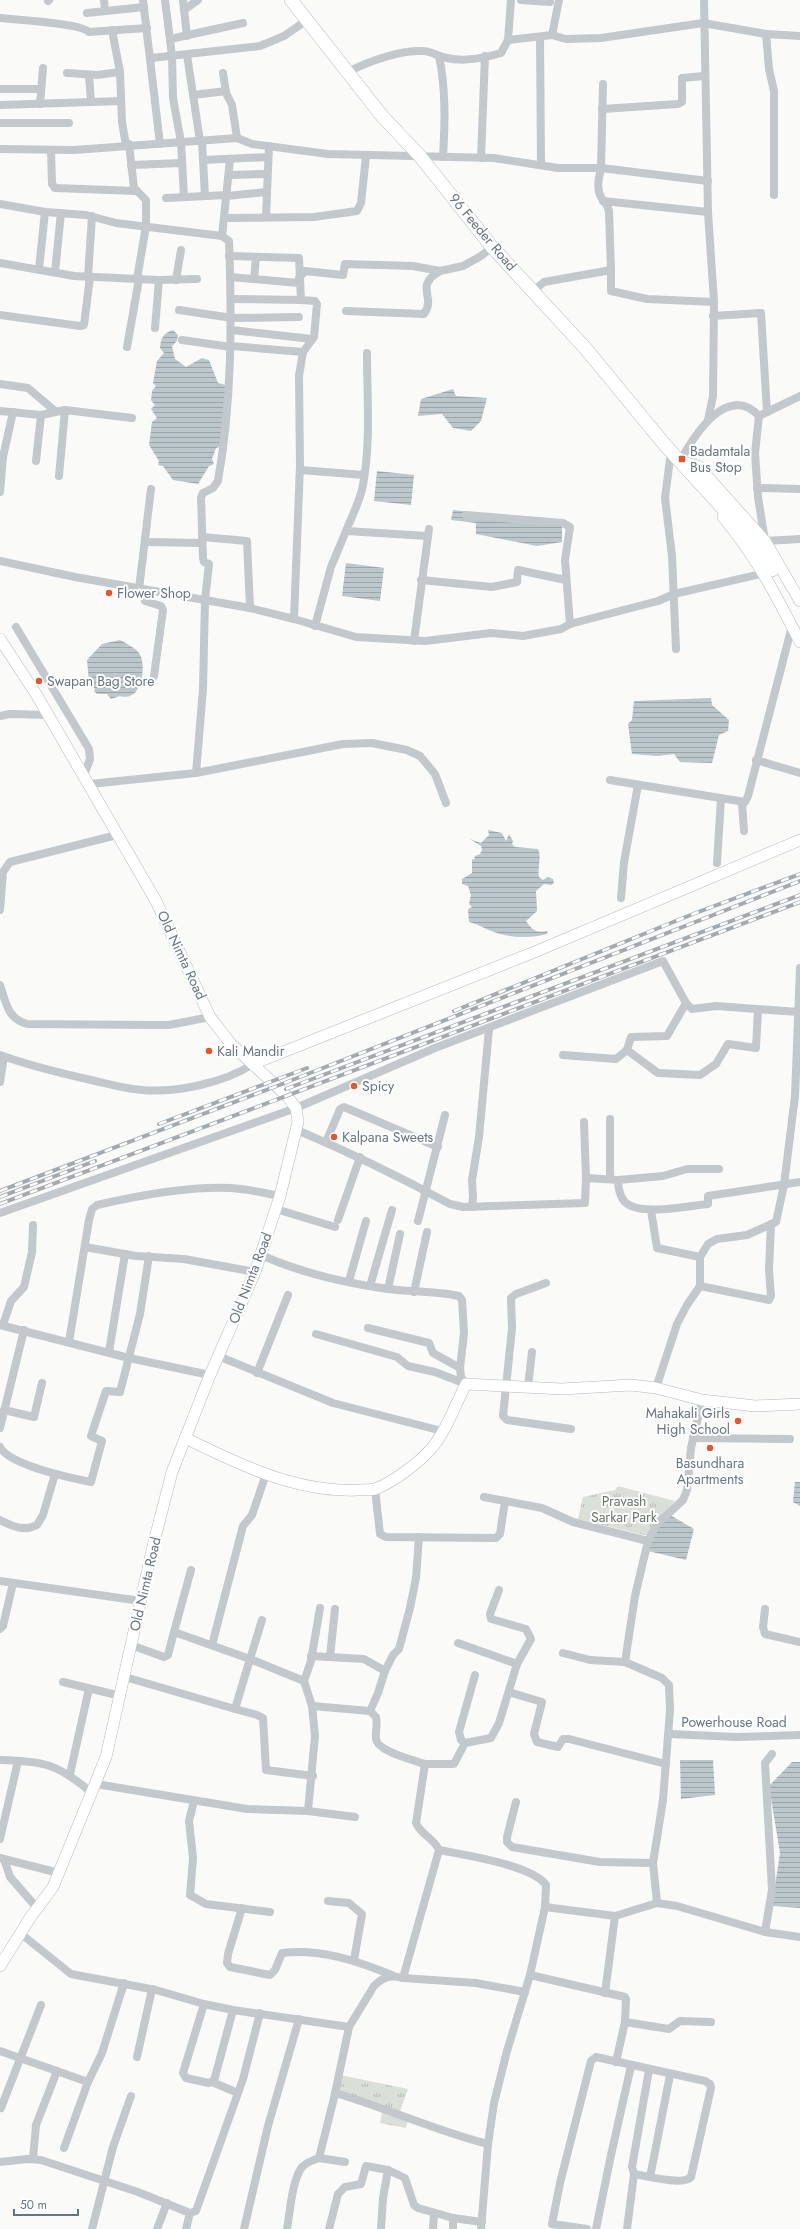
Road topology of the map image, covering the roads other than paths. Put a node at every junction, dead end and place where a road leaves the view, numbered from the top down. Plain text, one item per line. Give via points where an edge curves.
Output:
1 (104, 0) edge
2 (165, 0) edge
3 (182, 0) edge
4 (198, 0) edge
5 (291, 0) edge
6 (511, 0) edge
7 (521, 0) edge
8 (559, 0) edge
9 (704, 0) edge
10 (550, 2) dead end
11 (143, 4) edge
12 (184, 10) junction
13 (105, 11) junction
14 (87, 13) dead end
15 (0, 18) edge
16 (307, 20) junction
17 (243, 23) dead end
18 (704, 23) junction
19 (147, 28) junction
20 (112, 30) junction
21 (766, 34) junction
22 (552, 35) junction
23 (187, 36) junction
24 (800, 36) edge
25 (540, 37) junction
26 (170, 39) junction
27 (508, 40) junction
28 (187, 55) junction
29 (172, 56) junction
30 (439, 56) junction
31 (486, 56) junction
32 (151, 58) junction
33 (43, 68) dead end
34 (120, 72) junction
35 (223, 72) dead end
36 (347, 72) junction
37 (67, 73) dead end
38 (89, 74) junction
39 (704, 76) junction
40 (603, 84) dead end
41 (40, 88) junction
42 (0, 89) edge
43 (226, 91) junction
44 (193, 95) junction
45 (121, 101) junction
46 (91, 102) junction
47 (40, 104) junction
48 (0, 105) edge
49 (602, 109) junction
50 (0, 123) edge
51 (69, 123) dead end
52 (237, 138) junction
53 (201, 141) junction
54 (181, 142) junction
55 (160, 144) junction
56 (128, 145) junction
57 (269, 146) junction
58 (0, 149) edge
59 (51, 150) junction
60 (418, 155) junction
61 (366, 156) junction
62 (443, 157) junction
63 (268, 158) junction
64 (481, 158) junction
65 (230, 159) junction
66 (203, 160) junction
67 (182, 163) junction
68 (131, 165) junction
69 (541, 165) junction
70 (601, 168) junction
71 (266, 174) junction
72 (229, 175) junction
73 (708, 181) junction
74 (137, 191) junction
75 (266, 192) junction
76 (227, 195) junction
77 (774, 195) dead end
78 (205, 196) junction
79 (184, 197) junction
80 (166, 198) dead end
81 (603, 201) junction
82 (0, 204) edge
83 (45, 212) junction
84 (708, 212) junction
85 (61, 213) junction
86 (92, 216) junction
87 (266, 217) junction
88 (225, 218) junction
89 (146, 226) junction
90 (222, 236) junction
91 (492, 247) junction
92 (181, 250) dead end
93 (230, 256) junction
94 (256, 258) junction
95 (0, 263) edge
96 (39, 269) junction
97 (611, 270) junction
98 (440, 271) junction
99 (55, 272) junction
100 (89, 277) junction
101 (230, 277) junction
102 (138, 279) junction
103 (197, 279) dead end
104 (254, 279) junction
105 (159, 280) junction
106 (176, 280) junction
107 (299, 280) junction
108 (534, 291) junction
109 (231, 299) junction
110 (301, 300) junction
111 (714, 302) junction
112 (179, 310) dead end
113 (346, 311) dead end
114 (0, 315) edge
115 (713, 316) junction
116 (299, 317) dead end
117 (232, 318) junction
118 (155, 328) dead end
119 (232, 330) junction
120 (182, 340) dead end
121 (312, 340) junction
122 (231, 346) junction
123 (128, 347) dead end
124 (303, 352) junction
125 (367, 353) dead end
126 (0, 384) edge
127 (800, 396) edge
128 (65, 410) junction
129 (0, 411) edge
130 (54, 411) junction
131 (13, 412) junction
132 (767, 412) junction
133 (41, 415) junction
134 (759, 416) junction
135 (132, 418) dead end
136 (708, 420) junction
137 (676, 456) junction
138 (36, 461) dead end
139 (300, 470) junction
140 (364, 475) junction
141 (59, 476) dead end
142 (757, 488) junction
143 (151, 489) dead end
144 (800, 489) edge
145 (0, 492) edge
146 (466, 516) dead end
147 (346, 531) junction
148 (800, 539) edge
149 (202, 540) junction
150 (765, 541) junction
151 (146, 542) junction
152 (0, 561) edge
153 (768, 572) junction
154 (421, 580) junction
155 (566, 580) junction
156 (139, 589) junction
157 (674, 594) junction
158 (205, 600) junction
159 (800, 601) edge
160 (250, 608) junction
161 (294, 618) junction
162 (570, 624) junction
163 (315, 626) junction
164 (792, 626) junction
165 (16, 627) dead end
166 (0, 639) edge
167 (414, 642) junction
168 (800, 642) edge
169 (676, 649) dead end
170 (154, 676) dead end
171 (49, 715) junction
172 (0, 716) edge
173 (756, 760) junction
174 (196, 773) junction
175 (800, 773) edge
176 (87, 779) junction
177 (610, 780) dead end
178 (638, 785) junction
179 (721, 798) junction
180 (742, 802) junction
181 (446, 803) dead end
182 (744, 831) dead end
183 (117, 835) junction
184 (800, 840) edge
185 (717, 863) dead end
186 (621, 898) dead end
187 (0, 910) edge
188 (800, 968) edge
189 (0, 986) edge
190 (799, 999) edge
191 (686, 1002) junction
192 (758, 1010) junction
193 (798, 1012) junction
194 (210, 1017) junction
195 (489, 1029) junction
196 (627, 1050) junction
197 (564, 1055) dead end
198 (2, 1056) edge
199 (253, 1064) junction
200 (0, 1082) edge
201 (296, 1108) junction
202 (445, 1115) dead end
203 (610, 1119) dead end
204 (584, 1122) dead end
205 (796, 1129) edge
206 (297, 1130) junction
207 (326, 1142) junction
208 (438, 1147) junction
209 (360, 1157) junction
210 (719, 1169) dead end
211 (586, 1178) junction
212 (614, 1179) junction
213 (800, 1182) edge
214 (784, 1185) junction
215 (426, 1191) junction
216 (280, 1196) junction
217 (472, 1207) junction
218 (276, 1209) junction
219 (392, 1210) dead end
220 (651, 1210) junction
221 (0, 1213) edge
222 (366, 1221) dead end
223 (418, 1221) dead end
224 (771, 1224) junction
225 (33, 1225) dead end
226 (427, 1232) dead end
227 (400, 1234) dead end
228 (85, 1247) junction
229 (125, 1254) junction
230 (261, 1255) junction
231 (149, 1256) junction
232 (700, 1257) junction
233 (255, 1272) junction
234 (349, 1281) junction
235 (546, 1283) dead end
236 (370, 1286) junction
237 (700, 1286) junction
238 (388, 1289) junction
239 (414, 1292) junction
240 (288, 1295) dead end
241 (2, 1325) edge
242 (368, 1328) dead end
243 (24, 1330) junction
244 (316, 1334) dead end
245 (69, 1342) junction
246 (109, 1352) junction
247 (532, 1352) dead end
248 (218, 1356) junction
249 (129, 1358) junction
250 (460, 1368) junction
251 (257, 1373) junction
252 (210, 1375) junction
253 (42, 1382) dead end
254 (466, 1384) junction
255 (505, 1387) junction
256 (528, 1387) junction
257 (656, 1388) junction
258 (702, 1400) junction
259 (800, 1404) edge
260 (4, 1410) junction
261 (0, 1428) edge
262 (571, 1428) dead end
263 (442, 1431) junction
264 (185, 1438) junction
265 (693, 1438) junction
266 (790, 1439) dead end
267 (1, 1452) edge
268 (55, 1474) junction
269 (266, 1474) junction
270 (375, 1489) junction
271 (484, 1497) dead end
272 (505, 1501) junction
273 (0, 1520) edge
274 (419, 1537) junction
275 (648, 1541) junction
276 (191, 1570) dead end
277 (0, 1581) edge
278 (13, 1583) junction
279 (499, 1590) dead end
280 (141, 1601) junction
281 (320, 1608) dead end
282 (335, 1609) dead end
283 (766, 1609) dead end
284 (262, 1620) dead end
285 (0, 1629) edge
286 (174, 1632) junction
287 (800, 1642) edge
288 (458, 1643) dead end
289 (212, 1644) junction
290 (131, 1645) junction
291 (563, 1653) dead end
292 (311, 1656) junction
293 (330, 1657) junction
294 (250, 1658) junction
295 (625, 1662) junction
296 (518, 1664) junction
297 (385, 1671) junction
298 (475, 1675) dead end
299 (125, 1677) junction
300 (304, 1681) junction
301 (63, 1682) dead end
302 (509, 1692) junction
303 (88, 1693) dead end
304 (121, 1696) junction
305 (312, 1706) junction
306 (234, 1709) junction
307 (370, 1711) junction
308 (669, 1734) junction
309 (800, 1735) edge
310 (465, 1742) junction
311 (772, 1754) dead end
312 (0, 1760) edge
313 (18, 1760) junction
314 (425, 1764) junction
315 (666, 1764) junction
316 (70, 1774) junction
317 (313, 1776) junction
318 (94, 1788) junction
319 (194, 1801) junction
320 (516, 1802) dead end
321 (308, 1811) junction
322 (355, 1816) dead end
323 (0, 1839) edge
324 (439, 1850) junction
325 (2, 1859) edge
326 (653, 1862) junction
327 (59, 1873) junction
328 (328, 1901) dead end
329 (657, 1903) junction
330 (545, 1907) junction
331 (242, 1908) junction
332 (38, 1909) junction
333 (270, 1912) dead end
334 (615, 1916) junction
335 (765, 1932) junction
336 (20, 1933) junction
337 (800, 1937) edge
338 (354, 1960) junction
339 (0, 1966) edge
340 (392, 1975) junction
341 (530, 1975) junction
342 (404, 1978) junction
343 (124, 1983) junction
344 (152, 1989) junction
345 (525, 1992) junction
346 (605, 1994) junction
347 (204, 2004) junction
348 (42, 2005) dead end
349 (233, 2010) junction
350 (260, 2013) junction
351 (299, 2019) junction
352 (625, 2022) junction
353 (711, 2022) dead end
354 (349, 2027) junction
355 (0, 2051) edge
356 (138, 2056) dead end
357 (21, 2060) junction
358 (616, 2062) junction
359 (631, 2066) junction
360 (649, 2070) junction
361 (58, 2071) junction
362 (670, 2075) junction
363 (88, 2082) junction
364 (212, 2082) junction
365 (238, 2093) junction
366 (335, 2093) junction
367 (131, 2096) dead end
368 (1, 2108) edge
369 (488, 2144) junction
370 (64, 2148) dead end
371 (319, 2158) junction
372 (32, 2159) junction
373 (0, 2162) edge
374 (345, 2162) dead end
375 (388, 2170) junction
376 (634, 2174) junction
377 (650, 2177) junction
378 (105, 2181) junction
379 (167, 2203) junction
380 (190, 2213) junction
381 (434, 2214) junction
382 (453, 2218) junction
383 (481, 2225) edge
384 (92, 2229) edge
385 (157, 2229) edge
386 (186, 2229) edge
387 (244, 2229) edge
388 (287, 2229) edge
389 (328, 2229) edge
390 (381, 2229) edge
391 (433, 2229) edge
392 (453, 2229) edge
393 (587, 2229) edge
394 (596, 2229) edge
395 (626, 2229) edge

1 - 13 street
2 - 26 street
3 - 12 street
4 - 12 street
5 - 16 main road, 96 Feeder Road
6 - 27 street
7 - 10 street
8 - 22 street
9 - 18 street
11 - 13 street
11 - 19 street
12 - 23 street
13 - 14 street
15 - 20 street via 67,25 89,32
16 - 28 street via 284,36 260,46
16 - 36 main road, 96 Feeder Road
17 - 23 street
18 - 21 street
18 - 22 street via 601,38 566,39
18 - 39 street
19 - 20 street via 132,31
19 - 32 street
20 - 34 street
21 - 24 street
21 - 77 street via 774,91
22 - 25 street
23 - 26 street
25 - 27 street
25 - 69 street
26 - 29 street
27 - 31 street via 501,53
28 - 29 street
28 - 44 street
29 - 32 street
29 - 54 street via 173,94
30 - 31 street via 448,59
30 - 36 street via 424,51 394,55
30 - 62 street via 443,72 445,120
31 - 64 street
32 - 55 street
33 - 41 street
34 - 38 street
34 - 45 street
35 - 43 street
36 - 60 main road, 96 Feeder Road via 382,116
37 - 38 street
38 - 46 street
39 - 49 street via 682,78 683,97 682,102 678,104
39 - 73 street
40 - 49 street
41 - 42 street
41 - 47 street
43 - 44 street
43 - 52 street via 232,105
44 - 53 street
45 - 46 street
45 - 56 street
46 - 47 street
47 - 48 street
49 - 70 street
50 - 51 street
52 - 53 street
52 - 57 street via 252,144
53 - 54 street
53 - 66 street
54 - 55 street
54 - 67 street
55 - 56 street
56 - 59 street
56 - 68 street
57 - 61 street
57 - 63 street
58 - 59 street
59 - 74 street via 52,184 55,188
60 - 61 street
60 - 62 street
60 - 91 main road, 96 Feeder Road
61 - 87 street via 361,203 356,211 314,216
62 - 64 street
63 - 65 street
63 - 71 street
64 - 69 street
65 - 66 street
65 - 72 street
66 - 78 street
67 - 68 street
67 - 79 street
68 - 74 street via 134,188
69 - 70 street via 558,168
70 - 73 street
70 - 81 street via 598,186
71 - 72 street
71 - 75 street
72 - 76 street
73 - 84 street
74 - 89 street via 146,199
75 - 76 street
75 - 87 street
76 - 78 street
76 - 88 street
78 - 79 street
79 - 80 street
81 - 84 street
81 - 97 street via 608,204 609,211
82 - 83 street
83 - 85 street
83 - 96 street
84 - 111 street
85 - 86 street
85 - 99 street
86 - 89 street via 116,223
86 - 100 street
87 - 88 street
88 - 90 street
89 - 90 street
89 - 102 street
90 - 93 street via 229,241
91 - 98 street via 482,256 463,266
91 - 108 main road, 96 Feeder Road
92 - 106 street
93 - 94 street
93 - 101 street
94 - 104 street
94 - 107 street via 299,258
95 - 96 street
96 - 99 street
97 - 108 street via 544,282
97 - 111 street via 611,291 647,300
98 - 107 street via 413,266 345,264 343,275 304,271
98 - 113 street via 426,282 428,309 424,314
99 - 100 street
100 - 102 street
100 - 114 street via 84,325
101 - 104 street
101 - 109 street
102 - 105 street
102 - 123 street
103 - 106 street
104 - 107 street
105 - 106 street
105 - 118 street
107 - 110 street
108 - 137 main road, 96 Feeder Road
109 - 110 street
109 - 117 street
110 - 121 street via 316,301
111 - 115 street
112 - 117 street
115 - 132 street via 761,313
115 - 136 street via 712,396
116 - 117 street
117 - 119 street
119 - 121 street
119 - 122 street
120 - 122 street
121 - 124 street
122 - 124 street
122 - 149 street via 226,432 218,481 202,495
124 - 139 street via 298,393
125 - 140 street via 367,447
126 - 130 street via 28,388
127 - 132 street
128 - 130 street
128 - 135 street
128 - 141 street
129 - 131 street
130 - 133 street
131 - 133 street
131 - 145 street via 3,457
132 - 134 street
133 - 138 street
134 - 136 street via 753,410 738,406 717,412
134 - 142 street via 755,453
136 - 137 street
137 - 150 street via 698,466
137 - 153 street via 687,478
137 - 153 main road, 96 Feeder Road via 749,537
137 - 157 street via 665,498
139 - 140 street
139 - 161 street
140 - 147 street via 360,496
142 - 144 street
142 - 150 street
143 - 151 street
146 - 155 street via 563,522 570,527
147 - 154 street via 428,532
147 - 163 street via 331,567
148 - 150 street
149 - 151 street
149 - 158 street via 204,561 209,564
149 - 160 street via 247,541
150 - 159 street
151 - 156 street
152 - 156 street
153 - 157 street
153 - 164 street
154 - 155 street via 492,587 517,582 518,570
154 - 167 street
155 - 162 street
156 - 158 street
156 - 170 street via 145,601 161,606 163,610
157 - 162 street via 658,601
157 - 169 street
158 - 160 street
158 - 174 street via 203,689
160 - 161 street
161 - 163 street
162 - 167 street via 560,629 523,636 491,633
163 - 167 street via 356,637
164 - 168 street
164 - 173 street
165 - 176 street via 89,749
166 - 171 street, Old Nimta Road
171 - 172 street
171 - 176 street, Old Nimta Road
173 - 175 street
173 - 180 street via 748,796 745,802
174 - 176 street
174 - 181 street via 344,744 372,743 407,750 420,756 434,774
176 - 183 street, Old Nimta Road
177 - 178 street
178 - 179 street
178 - 186 street via 624,862
179 - 180 street
179 - 185 street
180 - 182 street
183 - 187 street via 10,862 3,872
183 - 194 street, Old Nimta Road via 156,901
184 - 199 street via 537,951
188 - 190 street
189 - 194 street via 8,1011 18,1022 28,1024 169,1025
190 - 193 street
191 - 192 street via 692,1009 716,1006
191 - 195 street via 663,961
191 - 196 street via 667,1036 631,1037
192 - 193 street
192 - 196 street via 756,1048 728,1044 716,1064 700,1075 658,1073
193 - 205 street
194 - 199 street, Old Nimta Road via 227,1039
195 - 201 street via 436,1048
195 - 217 street via 479,1137 472,1180
196 - 197 street via 616,1059
198 - 199 street via 41,1069 141,1090 161,1090 218,1081
198 - 200 street
199 - 201 street, Old Nimta Road
201 - 206 street, Old Nimta Road
201 - 221 street
202 - 208 street
203 - 212 street
204 - 211 street
205 - 214 street
206 - 207 street
206 - 216 street, Old Nimta Road
207 - 208 street via 340,1109 344,1107
207 - 209 street
208 - 215 street via 429,1172
209 - 215 street
209 - 218 street via 337,1223
210 - 212 street via 687,1169 663,1176
211 - 212 street
211 - 217 street via 585,1203
212 - 220 street via 624,1202 633,1208
213 - 214 street
214 - 220 street via 708,1196 708,1204
214 - 224 street via 776,1222
215 - 217 street via 450,1204
215 - 223 street
216 - 218 street, Old Nimta Road
216 - 228 street via 218,1188 146,1195 97,1205 90,1214
218 - 230 street, Old Nimta Road
219 - 236 street
220 - 232 street via 657,1248
222 - 234 street
224 - 232 street via 747,1235 717,1239 708,1244
224 - 237 street via 769,1300
225 - 241 street via 32,1252 24,1287 11,1301
226 - 239 street
227 - 238 street
228 - 229 street
228 - 245 street
229 - 231 street
229 - 246 street
230 - 233 street, Old Nimta Road
230 - 234 street via 300,1270
231 - 233 street via 184,1259
231 - 249 street via 140,1314
232 - 237 street
233 - 248 street, Old Nimta Road
234 - 236 street
235 - 255 street via 511,1298 512,1328
236 - 238 street
237 - 257 street via 677,1324
238 - 239 street
239 - 250 street via 457,1296 462,1300 464,1333
240 - 251 street
241 - 243 street
242 - 250 street via 429,1343 432,1353
243 - 245 street
243 - 260 street
244 - 254 street via 397,1357 408,1366 435,1372
245 - 246 street
246 - 249 street
247 - 256 street
248 - 251 street
248 - 252 street, Old Nimta Road
249 - 252 street
249 - 268 street via 120,1392 106,1391 91,1436 102,1441 91,1482
250 - 254 street via 461,1377
251 - 263 street via 333,1403
252 - 264 street, Old Nimta Road
253 - 260 street via 34,1417
254 - 255 street
254 - 263 street
255 - 256 street
255 - 262 street via 504,1418
256 - 257 street via 562,1389 631,1385
257 - 258 street
258 - 259 street via 755,1406
258 - 265 street
260 - 261 street
263 - 270 street via 436,1442 419,1460
264 - 269 street
264 - 280 street, Old Nimta Road via 172,1472
265 - 266 street
265 - 275 street via 687,1490 683,1500 657,1524
267 - 268 street
268 - 273 street via 43,1515 36,1525 25,1529
269 - 270 street via 319,1489
269 - 289 street via 252,1515 243,1526
270 - 274 street via 382,1536
271 - 272 street
272 - 274 street via 500,1534 496,1538
272 - 275 street via 542,1508 573,1522
274 - 297 street via 416,1578 410,1608 399,1649 392,1655
275 - 295 street via 634,1596
276 - 286 street
277 - 278 street
278 - 280 street
278 - 285 street
279 - 296 street via 490,1614 491,1619 526,1630 531,1639
280 - 290 street, Old Nimta Road
281 - 292 street
282 - 293 street
283 - 287 street via 763,1627 765,1634
284 - 294 street
286 - 289 street
286 - 290 street via 167,1656 162,1657
288 - 296 street
289 - 294 street
290 - 299 street, Old Nimta Road
291 - 295 street via 590,1660
292 - 293 street
292 - 300 street
293 - 297 street via 364,1659
294 - 300 street
294 - 306 street
295 - 308 street via 662,1678 669,1685
296 - 302 street
297 - 307 street
298 - 310 street via 459,1732 461,1740
299 - 304 street, Old Nimta Road
299 - 306 street
300 - 305 street
301 - 304 street
302 - 310 street via 492,1738
302 - 315 street via 542,1702 534,1734 537,1742 558,1747 563,1739 569,1739
303 - 316 street
304 - 318 street, Old Nimta Road via 106,1757
305 - 307 street
305 - 317 street via 315,1736
306 - 317 street via 263,1718 266,1770
307 - 314 street via 376,1717 376,1737 379,1745
308 - 309 street, Powerhouse Road via 737,1737
308 - 315 street
310 - 314 street via 454,1764
311 - 335 street via 765,1763 772,1890
312 - 313 street
313 - 316 street via 39,1762
313 - 323 street
314 - 324 street via 416,1823 420,1831 435,1842
315 - 326 street
316 - 318 street
317 - 321 street
318 - 319 street
318 - 327 street, Old Nimta Road
319 - 321 street via 248,1809
319 - 331 street via 189,1821 193,1858 190,1895 202,1903
320 - 326 street via 507,1838 508,1845 512,1847 600,1862
321 - 322 street
324 - 330 street via 504,1864 540,1878 546,1885
324 - 342 street
325 - 327 street
325 - 332 street via 10,1877
326 - 329 street
327 - 332 street, Old Nimta Road
328 - 338 street via 349,1903 362,1914
329 - 334 street
329 - 335 street via 677,1906
330 - 334 street
330 - 341 street
331 - 333 street
331 - 338 street via 228,1954 230,1967 270,1975 285,1952 331,1955
332 - 336 street, Old Nimta Road
334 - 346 street
335 - 337 street
336 - 339 street, Old Nimta Road
336 - 343 street via 71,1974
338 - 340 street
340 - 342 street
340 - 354 street via 383,1978 374,1986
341 - 345 street
341 - 346 street
342 - 345 street via 476,1983
343 - 344 street
343 - 363 street via 102,2053
344 - 347 street
344 - 356 street
345 - 369 street via 494,2103
346 - 352 street via 625,1997
347 - 349 street
347 - 364 street via 183,2073 186,2078
348 - 357 street
349 - 350 street
349 - 364 street via 216,2077
350 - 351 street
350 - 365 street
351 - 354 street
351 - 387 street via 268,2126
352 - 353 street via 669,2029 680,2021
352 - 358 street
354 - 366 street
355 - 357 street
357 - 361 street
357 - 368 street
358 - 359 street
358 - 393 street via 596,2057 591,2061 552,2224
359 - 360 street
359 - 394 street
360 - 362 street
360 - 376 street via 632,2167
361 - 363 street
361 - 372 street via 36,2125
362 - 377 street
362 - 377 street via 706,2081 711,2088 691,2177 680,2181
363 - 370 street
364 - 365 street
365 - 380 street via 196,2211
366 - 369 street via 429,2127
366 - 371 street
367 - 378 street via 115,2141
369 - 383 street
371 - 374 street
371 - 388 street via 307,2163 300,2171
372 - 373 street
372 - 378 street
375 - 381 street via 405,2178 416,2207
375 - 389 street via 366,2166 361,2184 343,2188 335,2200
375 - 390 street
376 - 377 street
376 - 395 street
378 - 379 street
378 - 384 street
379 - 380 street
379 - 385 street
380 - 386 street
381 - 382 street
381 - 391 street
382 - 383 street
382 - 392 street

